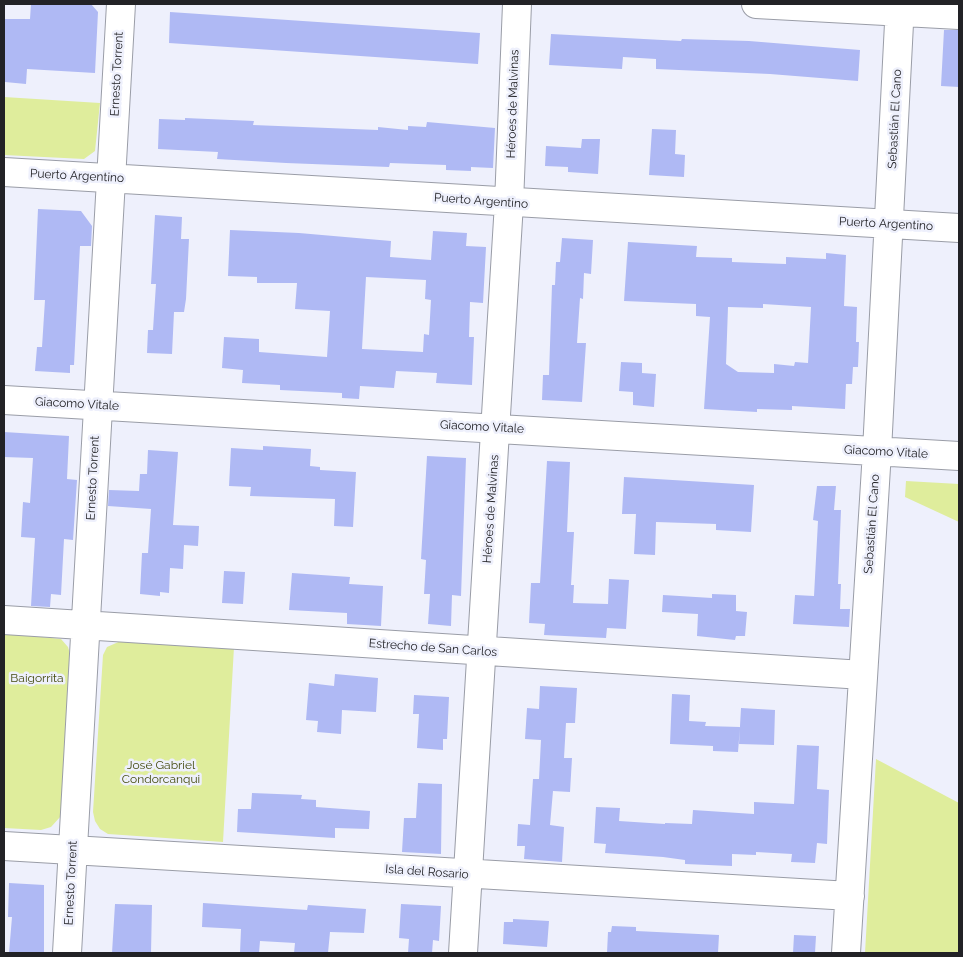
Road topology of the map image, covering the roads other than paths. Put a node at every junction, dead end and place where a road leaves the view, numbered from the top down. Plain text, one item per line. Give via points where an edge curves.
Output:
1 (122, 4) edge
2 (517, 4) edge
3 (756, 4) edge
4 (900, 8) edge
5 (959, 15) edge
6 (4, 172) edge
7 (111, 178) junction
8 (509, 203) junction
9 (889, 224) junction
10 (959, 228) edge
11 (4, 400) edge
12 (97, 404) junction
13 (496, 428) junction
14 (877, 451) junction
15 (959, 456) edge
16 (4, 620) edge
17 (84, 625) junction
18 (482, 651) junction
19 (863, 675) junction
20 (4, 846) edge
21 (73, 850) junction
22 (467, 875) junction
23 (850, 896) junction
24 (66, 953) edge
25 (463, 953) edge
26 (846, 953) edge

1 - 7 street, Ernesto Torrent
2 - 8 street, Héroes de Malvinas
3 - 4 street
4 - 5 street
4 - 9 street, Sebastián El Cano
6 - 7 street, Puerto Argentino
7 - 8 street, Puerto Argentino
7 - 12 street, Ernesto Torrent
8 - 9 street, Puerto Argentino
8 - 13 street, Héroes de Malvinas
9 - 10 street, Puerto Argentino
9 - 14 street, Sebastián El Cano
11 - 12 street, Giacomo Vitale
12 - 13 street, Giacomo Vitale
12 - 17 street, Ernesto Torrent
13 - 14 street, Giacomo Vitale
13 - 18 street, Héroes de Malvinas
14 - 15 street, Giacomo Vitale
14 - 19 street, Sebastián El Cano
16 - 17 street, Estrecho de San Carlos
17 - 18 street, Estrecho de San Carlos
17 - 21 street, Ernesto Torrent
18 - 19 street, Estrecho de San Carlos
18 - 22 street, Héroes de Malvinas
19 - 23 street, Sebastián El Cano
20 - 21 street, Isla del Rosario
21 - 22 street, Isla del Rosario
21 - 24 street, Ernesto Torrent
22 - 23 street, Isla del Rosario
22 - 25 street, Héroes de Malvinas
23 - 26 street, Sebastián El Cano

